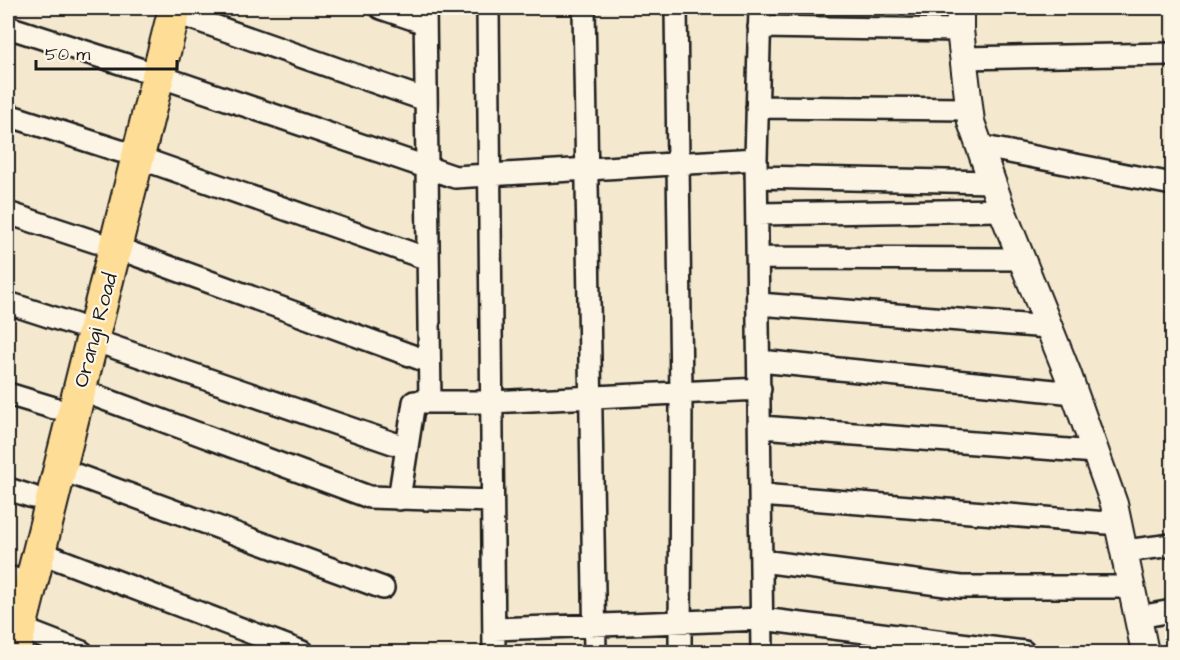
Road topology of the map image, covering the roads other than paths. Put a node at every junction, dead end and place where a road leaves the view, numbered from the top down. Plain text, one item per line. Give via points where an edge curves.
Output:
1 (381, 8) edge
2 (488, 8) edge
3 (584, 8) edge
4 (676, 8) edge
5 (168, 9) edge
6 (425, 15) edge
7 (760, 17) edge
8 (960, 19) edge
9 (8, 27) edge
10 (1173, 54) edge
11 (963, 58) junction
12 (149, 72) junction
13 (426, 100) junction
14 (757, 107) junction
15 (969, 109) junction
16 (8, 116) edge
17 (979, 146) junction
18 (129, 154) junction
19 (678, 163) junction
20 (427, 168) junction
21 (587, 168) junction
22 (756, 168) junction
23 (487, 174) junction
24 (992, 182) junction
25 (1173, 184) edge
26 (1002, 210) junction
27 (8, 213) edge
28 (757, 214) junction
29 (106, 245) junction
30 (758, 258) junction
31 (428, 259) junction
32 (1021, 259) junction
33 (8, 303) edge
34 (759, 304) junction
35 (1048, 327) junction
36 (85, 333) junction
37 (760, 361) junction
38 (429, 362) junction
39 (760, 389) junction
40 (80, 390) junction
41 (681, 393) junction
42 (1074, 393) junction
43 (8, 394) edge
44 (591, 397) junction
45 (430, 402) junction
46 (490, 402) junction
47 (54, 408) junction
48 (761, 427) junction
49 (407, 448) junction
50 (1095, 452) junction
51 (60, 469) junction
52 (20, 493) edge
53 (761, 495) junction
54 (399, 499) junction
55 (492, 501) junction
56 (1119, 525) junction
57 (1173, 545) edge
58 (1125, 551) junction
59 (39, 552) junction
60 (762, 561) junction
61 (9, 583) edge
62 (1133, 587) junction
63 (383, 588) dead end
64 (1173, 611) edge
65 (1138, 617) junction
66 (762, 619) junction
67 (681, 622) junction
68 (596, 626) junction
69 (494, 630) junction
70 (17, 640) edge
71 (82, 652) edge
72 (302, 652) edge
73 (494, 652) edge
74 (595, 652) edge
75 (680, 652) edge
76 (762, 652) edge
77 (1024, 652) edge
78 (1145, 652) edge

1 - 6 street
2 - 23 street
3 - 21 street
4 - 19 street
5 - 12 main road, Orangi Road
5 - 13 street
6 - 13 street
7 - 8 street
7 - 14 street
8 - 11 street
9 - 12 street
10 - 11 street
11 - 15 street
12 - 18 main road, Orangi Road
12 - 20 street
13 - 20 street
14 - 15 street
14 - 22 street
15 - 17 street
16 - 18 street
17 - 24 street
17 - 25 street
18 - 29 main road, Orangi Road
18 - 31 street
19 - 21 street
19 - 22 street
19 - 41 street
20 - 23 street via 454,177
20 - 31 street
21 - 23 street
21 - 44 street
22 - 24 street
22 - 28 street
23 - 46 street
24 - 26 street
26 - 28 street
26 - 32 street
27 - 29 street
28 - 30 street
29 - 36 main road, Orangi Road
29 - 38 street
30 - 32 street
30 - 34 street
31 - 38 street
32 - 35 street
33 - 36 street
34 - 35 street
34 - 37 street
35 - 42 street
36 - 40 main road, Orangi Road
36 - 47 main road, Orangi Road
36 - 49 street
37 - 39 street
37 - 42 street
38 - 45 street
39 - 41 street
39 - 48 street
40 - 51 main road, Orangi Road
40 - 54 street via 369,497
41 - 44 street
41 - 67 street
42 - 50 street
43 - 47 street
44 - 46 street
44 - 68 street
45 - 46 street
45 - 49 street via 414,402
46 - 55 street
47 - 52 main road, Orangi Road
48 - 50 street
48 - 53 street
49 - 54 street
50 - 56 street
51 - 59 main road, Orangi Road
51 - 63 street
52 - 61 main road, Orangi Road
53 - 56 street
53 - 60 street
54 - 55 street
55 - 69 street
56 - 58 street
57 - 58 street
58 - 62 street
59 - 70 main road, Orangi Road
59 - 72 street
60 - 62 street via 961,587
60 - 66 street
62 - 65 street
64 - 65 street
65 - 78 street
66 - 67 street
66 - 76 street
66 - 77 street
67 - 68 street
67 - 75 street
68 - 69 street
68 - 74 street
69 - 73 street
70 - 71 street

